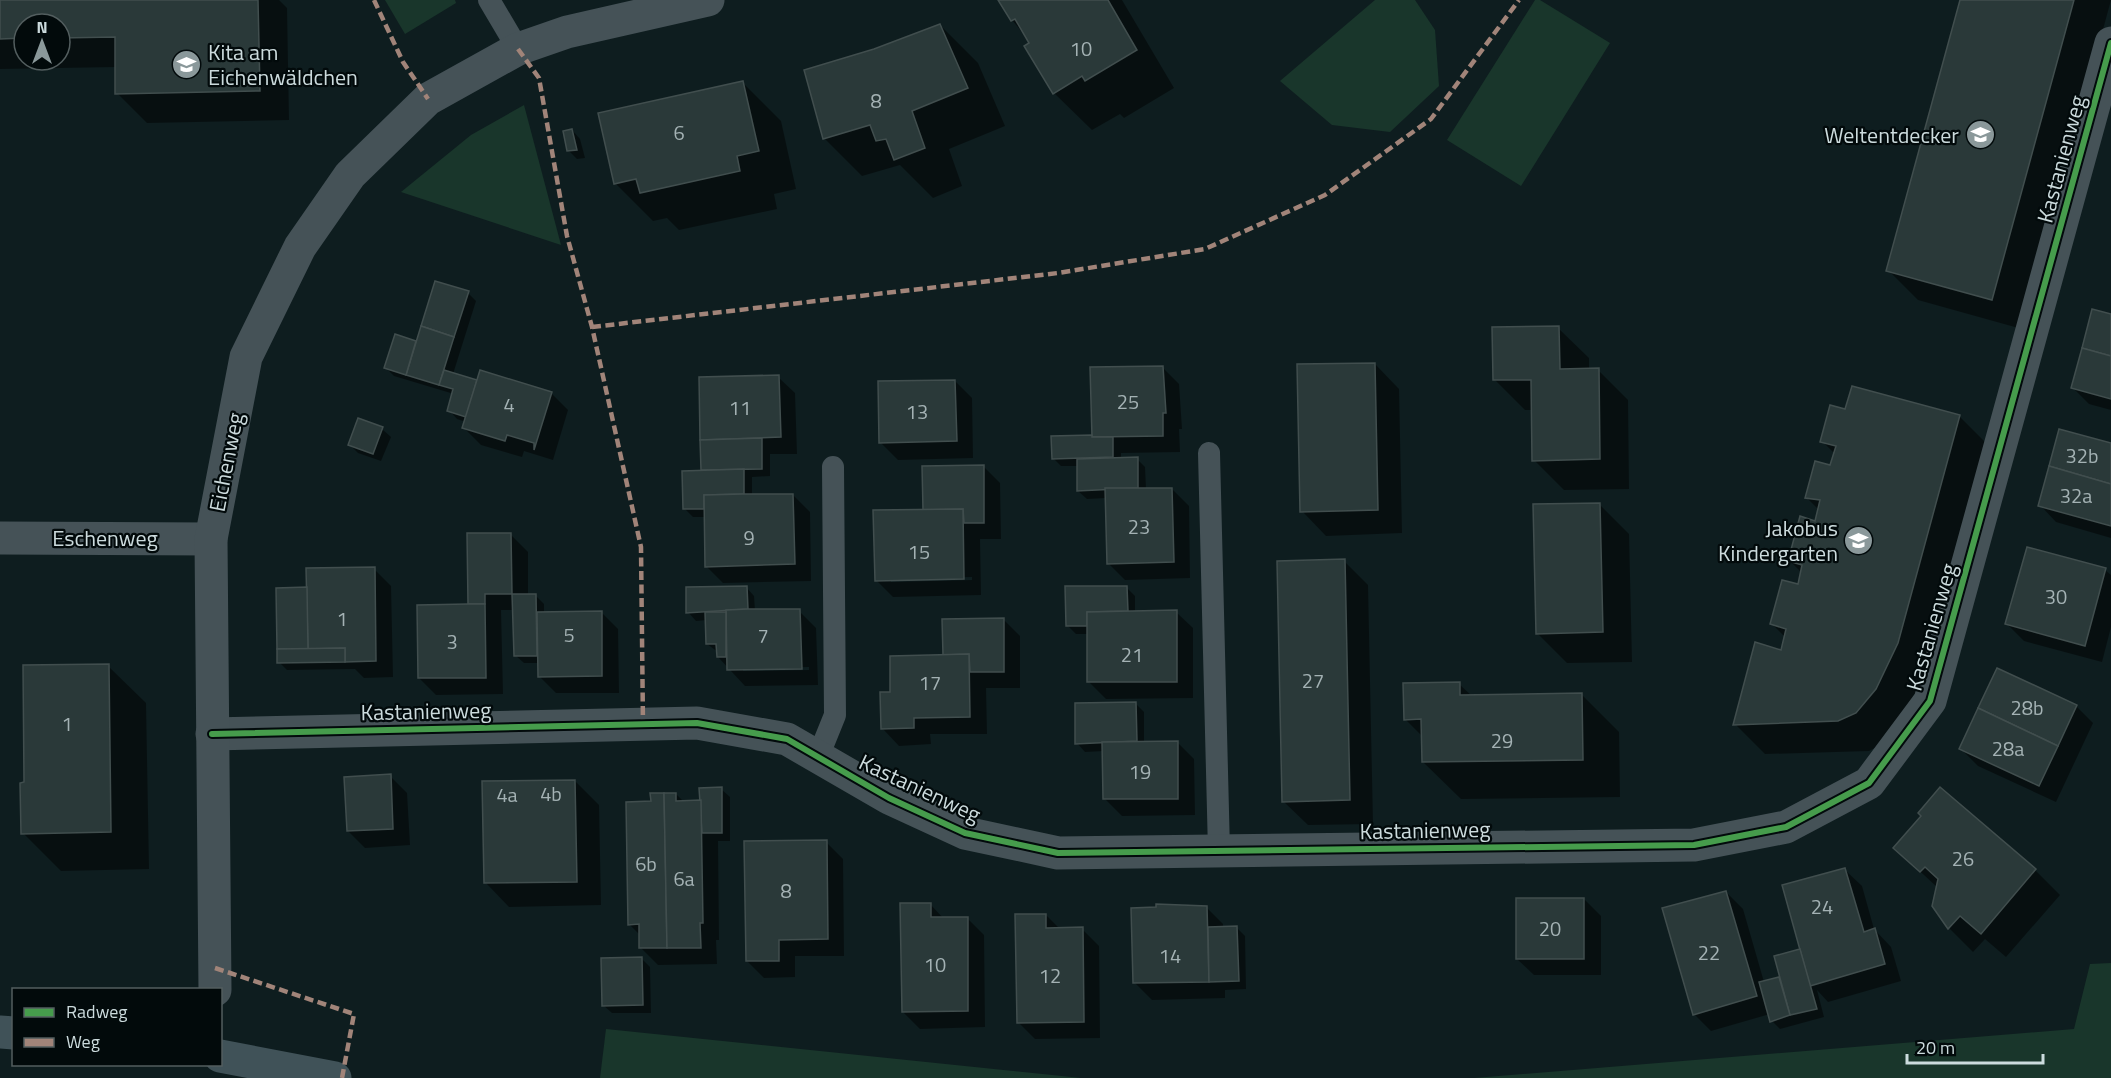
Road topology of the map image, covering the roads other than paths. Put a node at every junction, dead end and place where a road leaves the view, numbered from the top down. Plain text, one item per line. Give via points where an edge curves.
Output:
1 (489, 0) edge
2 (708, 0) edge
3 (2111, 43) edge
4 (518, 49) junction
5 (1209, 453) dead end
6 (833, 467) dead end
7 (0, 538) edge
8 (211, 539) junction
9 (212, 734) junction
10 (818, 757) junction
11 (1219, 851) junction
12 (215, 988) edge
13 (222, 1056) edge
14 (335, 1078) edge

1 - 4 lane
2 - 4 street, Eichenweg via 567,32
3 - 11 street, Kastanienweg via 1930,700 1869,783 1786,827 1694,845
4 - 8 street, Eichenweg via 428,99 350,175 300,247 246,357
5 - 11 lane
6 - 10 lane via 835,715
7 - 8 street, Eschenweg
8 - 9 street, Eichenweg
9 - 10 street, Kastanienweg via 697,723 787,739
9 - 12 street, Eichenweg
10 - 11 street, Kastanienweg via 889,798 965,833 1058,853
13 - 14 main road

